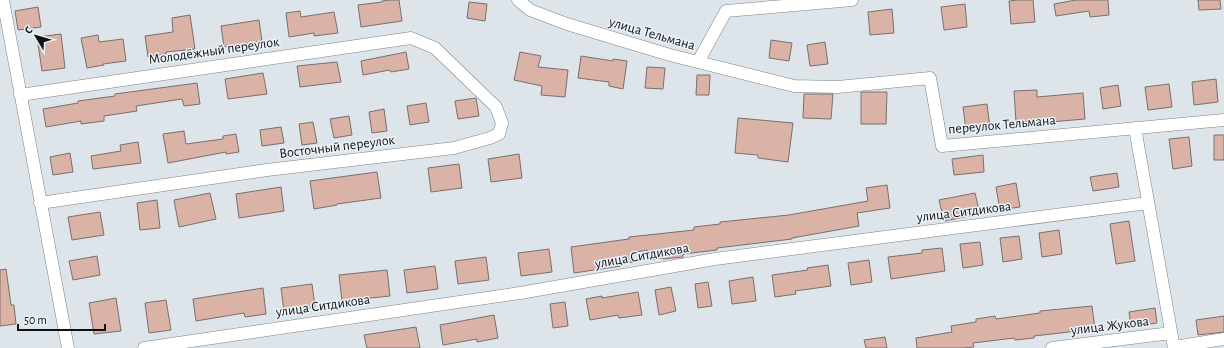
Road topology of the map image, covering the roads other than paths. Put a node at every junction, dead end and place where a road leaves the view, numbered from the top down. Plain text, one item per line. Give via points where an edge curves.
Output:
1 (3, 0) edge
2 (518, 0) edge
3 (852, 0) edge
4 (412, 38) joint
5 (698, 62) junction
6 (20, 95) junction
7 (1224, 120) edge
8 (1135, 128) junction
9 (40, 203) junction
10 (1148, 203) junction
11 (1171, 333) junction
12 (1224, 339) edge
13 (68, 348) edge
14 (144, 348) edge
15 (1052, 348) edge
16 (1174, 348) edge

1 - 6 street
2 - 5 street, улица Тельмана via 530,10 567,24 670,56
3 - 5 street, улица Тельмана via 726,11
4 - 6 street, Молодёжный переулок
4 - 9 street, Восточный переулок via 435,48 496,107 502,123 499,134 454,148 267,170
5 - 8 street, переулок Тельмана via 794,86 838,86 930,78 942,146
6 - 9 street
7 - 8 street, переулок Тельмана
8 - 10 street
9 - 13 street
10 - 11 street
10 - 14 street, улица Ситдикова via 715,259 520,292
11 - 15 street, улица Жукова
11 - 16 street
12 - 16 street

